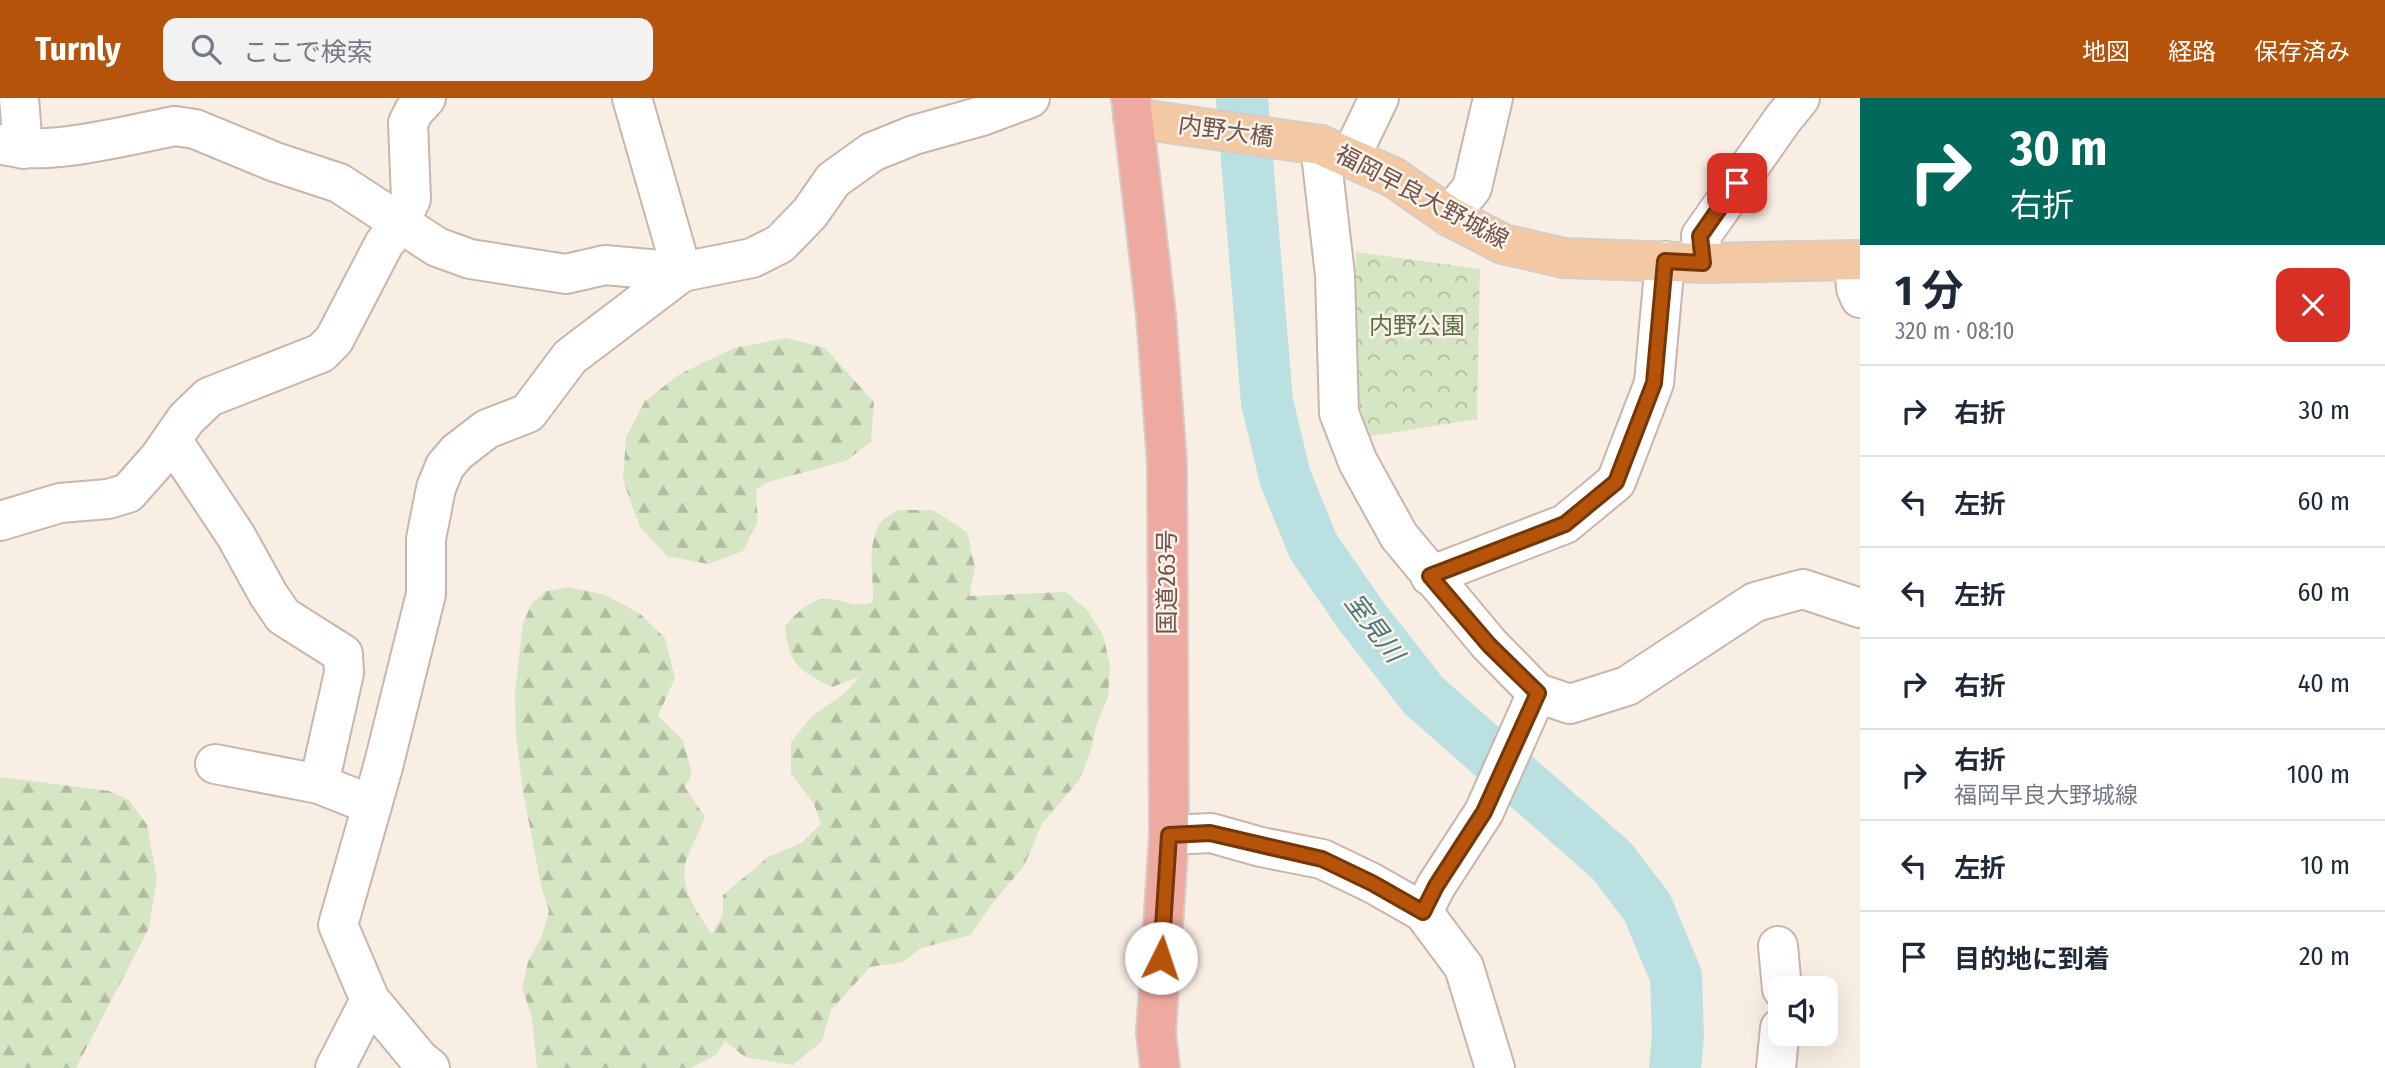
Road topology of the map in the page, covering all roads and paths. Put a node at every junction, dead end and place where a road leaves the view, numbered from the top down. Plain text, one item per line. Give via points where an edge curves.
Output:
1 (19, 98) edge
2 (426, 98) edge
3 (632, 98) edge
4 (1030, 98) edge
5 (1379, 98) edge
6 (1493, 98) edge
7 (1787, 102) edge
8 (1132, 108) edge
9 (12, 146) edge
10 (1335, 151) junction
11 (1449, 216) junction
12 (399, 224) junction
13 (1857, 260) edge
14 (1665, 261) junction
15 (1703, 263) junction
16 (682, 272) junction
17 (1860, 298) edge
18 (172, 440) junction
19 (0, 521) edge
20 (1430, 576) junction
21 (1860, 608) edge
22 (1538, 693) junction
23 (215, 764) dead end
24 (319, 784) junction
25 (372, 805) junction
26 (1169, 835) junction
27 (1423, 912) junction
28 (1778, 946) dead end
29 (1781, 976) edge
30 (370, 1000) junction
31 (1778, 1046) edge
32 (335, 1068) edge
33 (430, 1068) edge
34 (1160, 1068) edge
35 (1495, 1068) edge
36 (1776, 1068) edge

1 - 9 street
2 - 12 street via 408,123 411,199
3 - 16 street
4 - 16 street via 872,152 834,180 810,214 780,244 752,258
5 - 10 street
6 - 11 street via 1472,188
7 - 15 street via 1700,236
8 - 10 main road, 内野大橋
8 - 26 highway, 国道263号 via 1156,315 1167,463
9 - 12 street via 47,149 174,126 195,129 339,183
10 - 11 main road, 福岡早良大野城線 via 1393,177
10 - 20 street via 1339,413 1358,462 1399,536
11 - 14 main road, 福岡早良大野城線 via 1503,244 1564,258
12 - 16 street via 437,247 471,260 566,274 605,265
12 - 18 street via 334,340 321,354 209,397
13 - 15 main road, 福岡早良大野城線
13 - 17 street
14 - 15 main road, 福岡早良大野城線
14 - 20 street via 1654,383 1616,482 1565,524
16 - 25 street via 570,357 528,413 487,429 445,466 426,539 426,594
18 - 19 street via 128,493 60,503
18 - 24 street via 283,616 343,654 344,673
20 - 22 street
21 - 22 street via 1803,589 1755,602 1627,686 1570,704
22 - 27 street via 1484,812
23 - 24 street
24 - 25 street
25 - 30 street via 338,925
26 - 27 street via 1210,833 1322,859
26 - 34 highway, 国道263号 via 1156,1032
27 - 35 street via 1464,967
28 - 29 street
30 - 32 street
30 - 33 street
31 - 36 street

